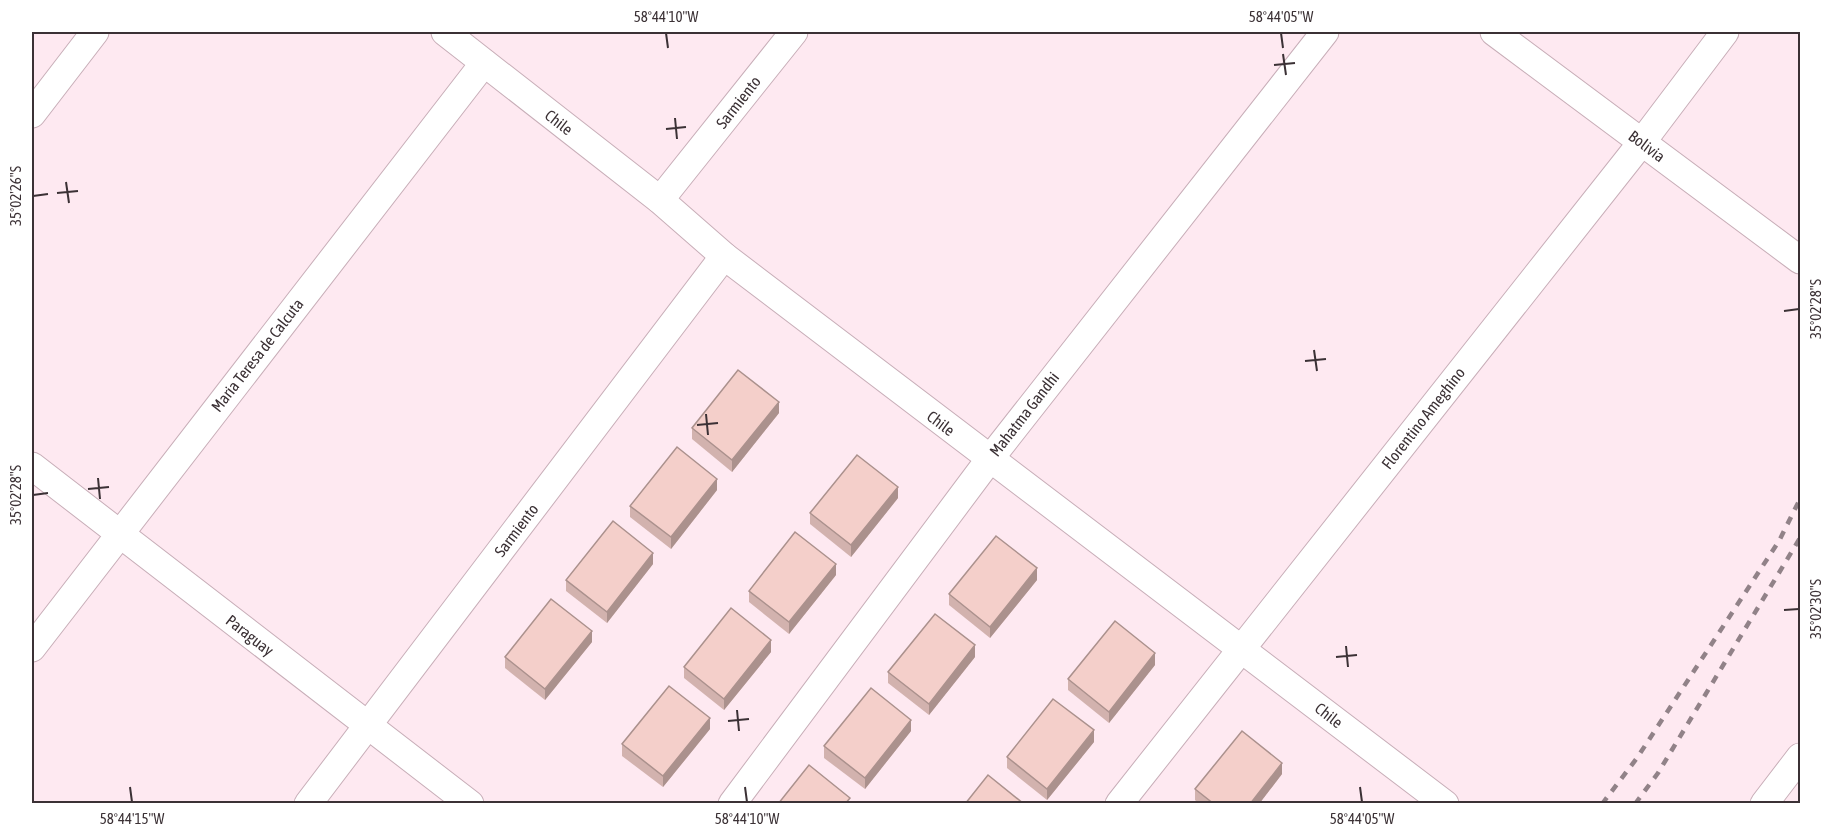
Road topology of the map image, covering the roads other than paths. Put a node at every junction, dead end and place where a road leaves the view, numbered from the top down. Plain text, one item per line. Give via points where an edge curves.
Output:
1 (95, 32) edge
2 (445, 32) edge
3 (794, 32) edge
4 (1325, 32) edge
5 (1494, 32) edge
6 (1725, 32) edge
7 (484, 63) junction
8 (32, 114) edge
9 (1642, 142) junction
10 (660, 200) junction
11 (724, 256) junction
12 (1800, 260) edge
13 (989, 460) junction
14 (32, 466) edge
15 (118, 533) junction
16 (1242, 647) junction
17 (32, 648) edge
18 (368, 726) junction
19 (1800, 757) edge
20 (308, 804) edge
21 (470, 804) edge
22 (732, 804) edge
23 (1119, 804) edge
24 (1445, 804) edge
25 (1764, 804) edge

1 - 8 street
2 - 7 street, Chile
3 - 10 street, Sarmiento
4 - 13 street, Mahatma Gandhi
5 - 9 street, Bolivia
6 - 9 street, Florentino Ameghino
7 - 10 street, Chile
7 - 15 street, Maria Teresa de Calcuta
9 - 12 street, Bolivia
9 - 16 street, Florentino Ameghino
10 - 11 street, Chile
11 - 13 street, Chile
11 - 18 street, Sarmiento
13 - 16 street, Chile
13 - 22 street, Mahatma Gandhi
14 - 15 street, Paraguay
15 - 17 street, Maria Teresa de Calcuta
15 - 18 street, Paraguay
16 - 23 street, Florentino Ameghino
16 - 24 street, Chile
18 - 20 street, Sarmiento
18 - 21 street, Paraguay
19 - 25 street

